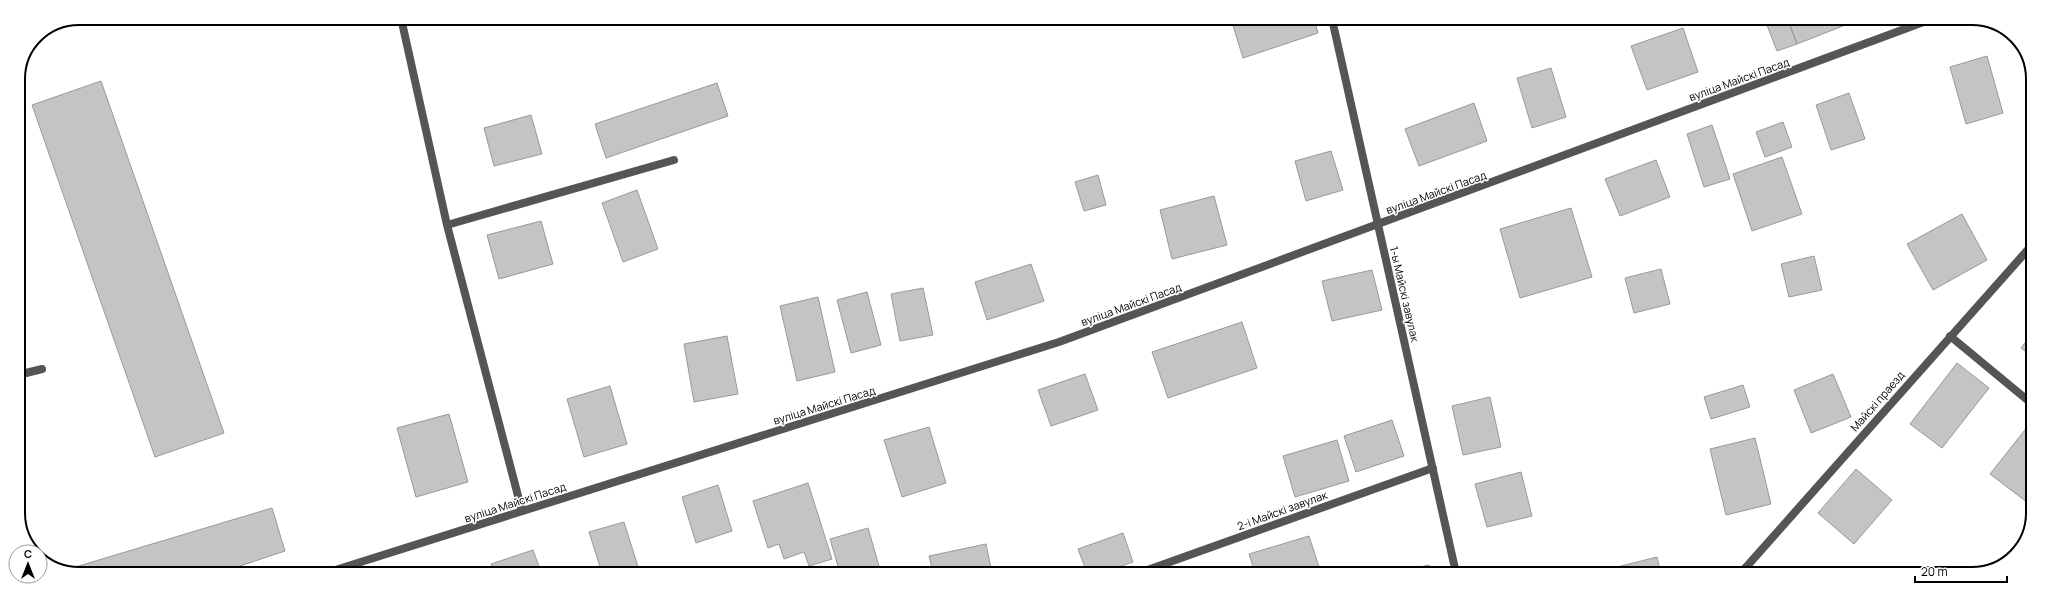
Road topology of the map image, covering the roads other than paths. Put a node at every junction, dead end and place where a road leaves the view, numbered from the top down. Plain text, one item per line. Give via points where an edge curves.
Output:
1 (403, 25) edge
2 (1333, 25) edge
3 (1916, 25) edge
4 (674, 160) dead end
5 (446, 225) junction
6 (1379, 225) junction
7 (2026, 252) edge
8 (1950, 336) junction
9 (42, 369) dead end
10 (25, 373) edge
11 (2026, 398) edge
12 (1433, 468) junction
13 (522, 511) junction
14 (345, 567) edge
15 (1156, 567) edge
16 (1455, 567) edge
17 (1746, 567) edge

1 - 5 street
2 - 6 street, 1-ы Майскі завулак
3 - 6 street, вуліца Майскі Пасад
4 - 5 street
5 - 13 street
6 - 12 street, 1-ы Майскі завулак
6 - 13 street, вуліца Майскі Пасад via 1059,342
7 - 8 street, Майскі праезд
8 - 11 street
8 - 17 street, Майскі праезд
9 - 10 street
12 - 15 street, 2-і Майскі завулак
12 - 16 street, 1-ы Майскі завулак
13 - 14 street, вуліца Майскі Пасад

